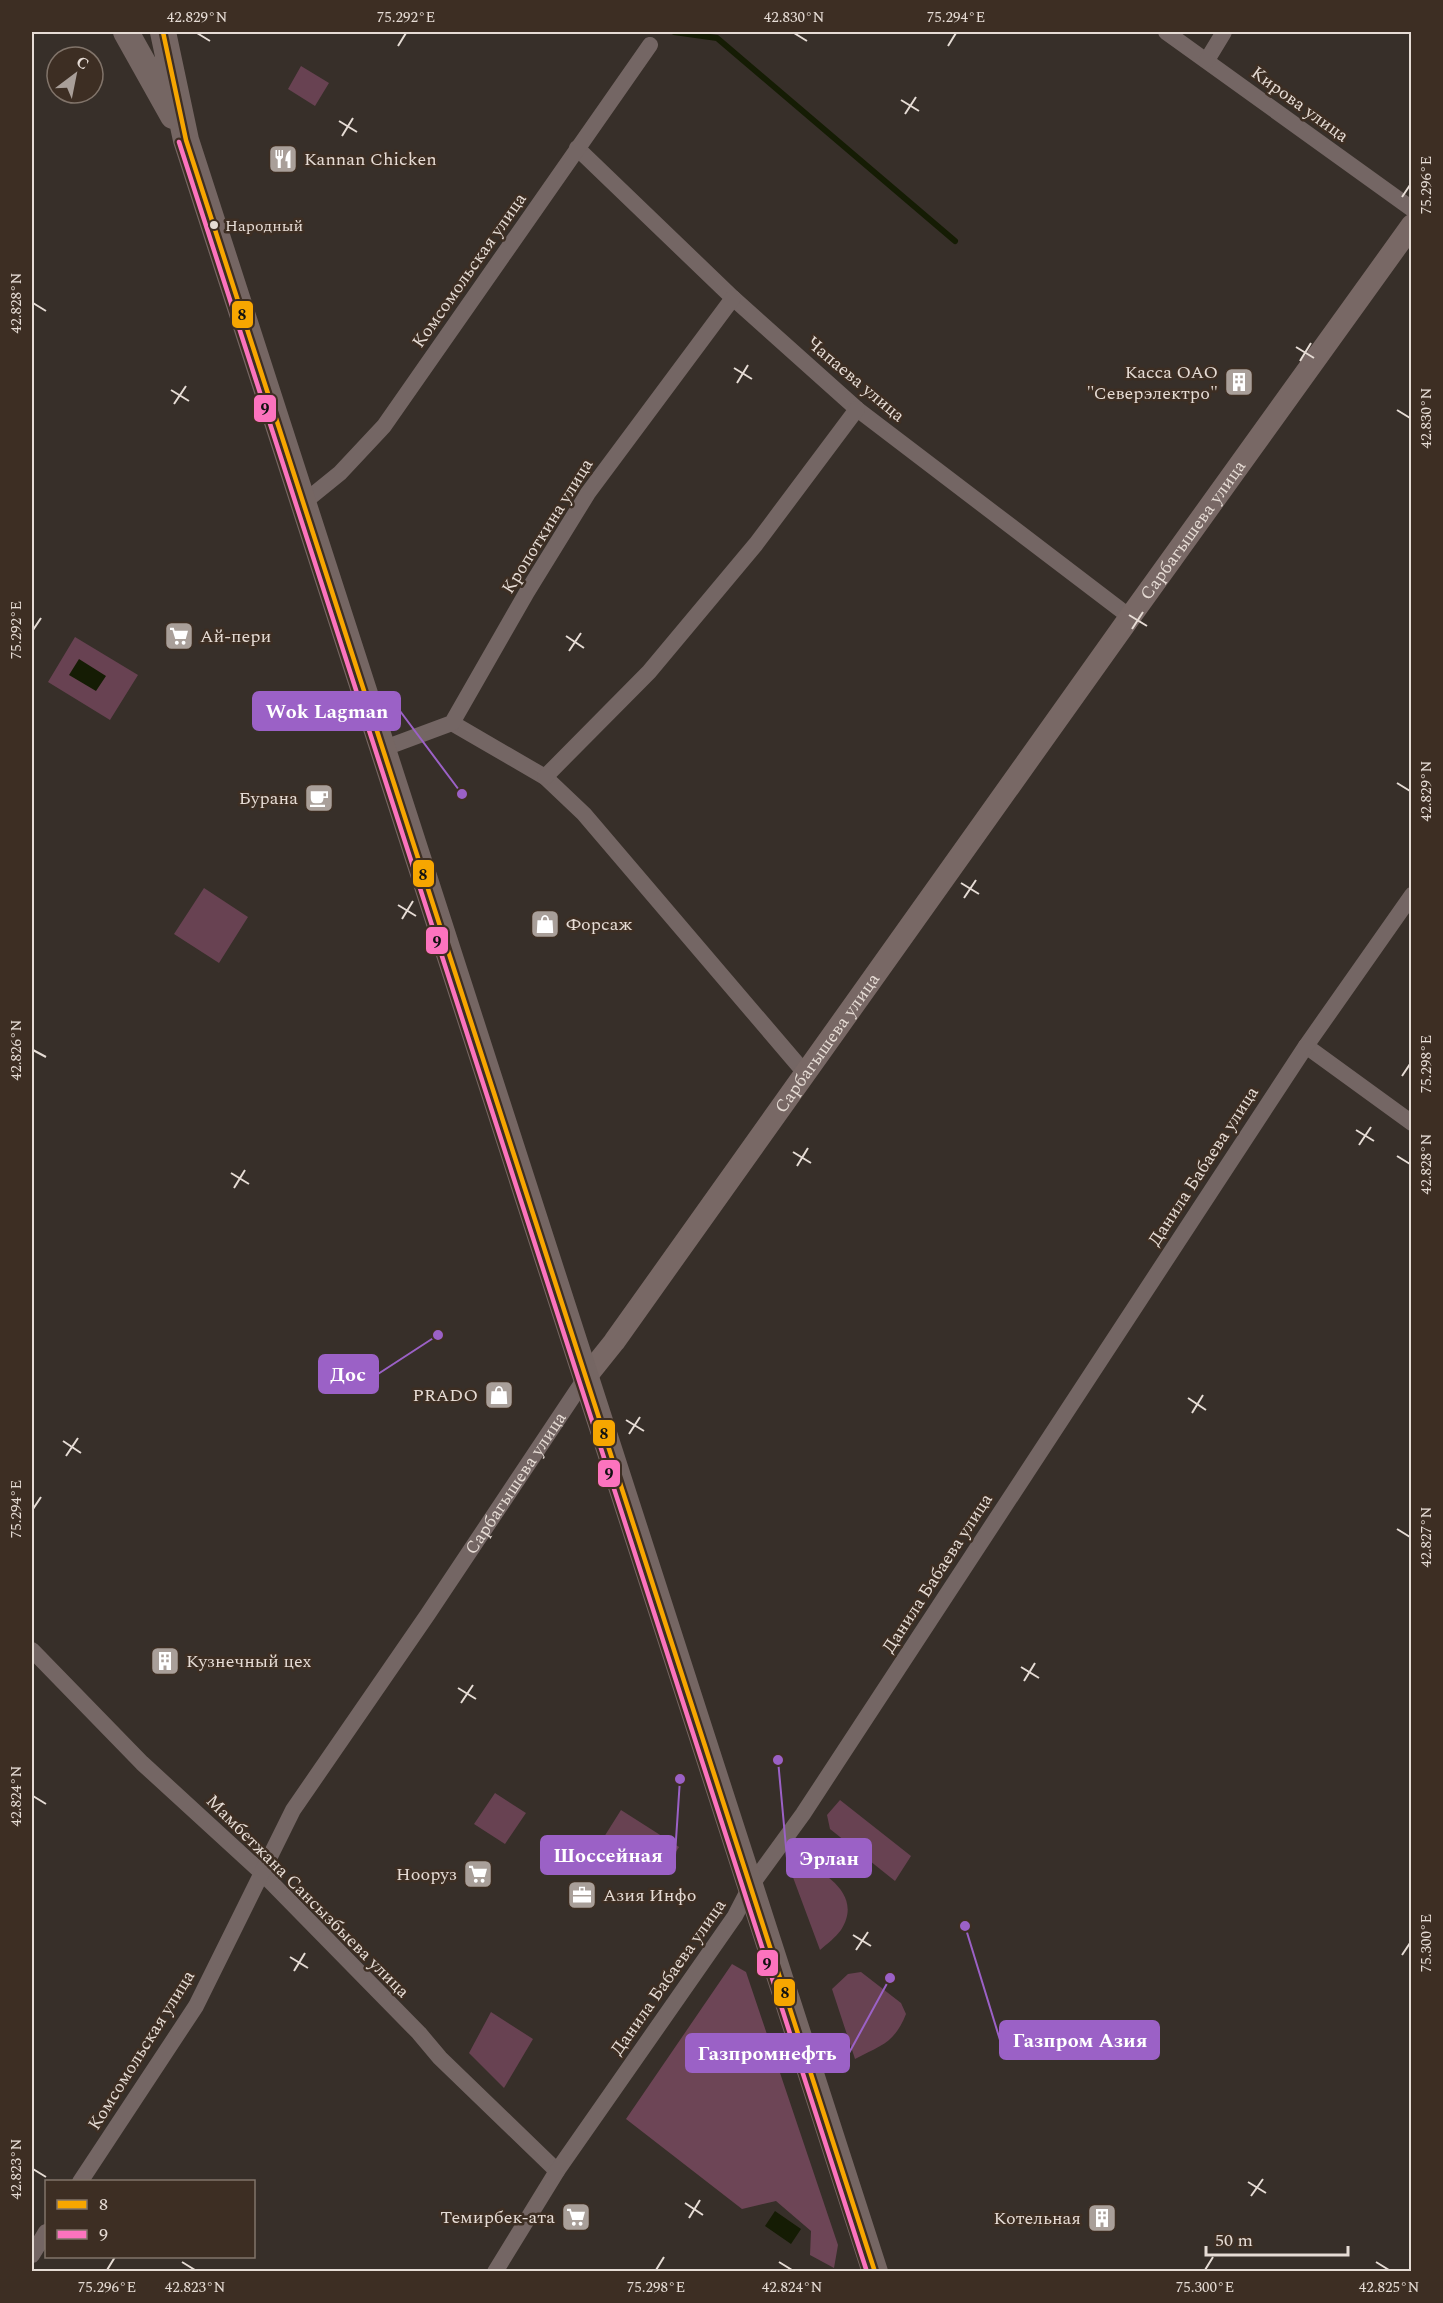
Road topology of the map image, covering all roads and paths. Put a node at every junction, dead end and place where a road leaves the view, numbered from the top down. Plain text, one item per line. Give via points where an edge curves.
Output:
1 (107, 32) edge
2 (164, 32) edge
3 (1166, 32) edge
4 (1224, 32) edge
5 (132, 41) edge
6 (650, 45) dead end
7 (1207, 60) junction
8 (186, 140) junction
9 (577, 148) junction
10 (1412, 208) edge
11 (1412, 225) edge
12 (733, 298) junction
13 (857, 409) junction
14 (303, 503) junction
15 (1130, 617) junction
16 (452, 723) junction
17 (382, 748) junction
18 (545, 777) junction
19 (1412, 895) edge
20 (1306, 1046) junction
21 (805, 1073) junction
22 (1412, 1123) edge
23 (586, 1377) junction
24 (32, 1650) edge
25 (262, 1873) junction
26 (750, 1887) junction
27 (556, 2171) junction
28 (81, 2180) edge
29 (45, 2234) edge
30 (32, 2255) edge
31 (495, 2271) edge
32 (875, 2271) edge

1 - 5 main road
2 - 8 main road
3 - 7 street, Кирова улица
4 - 7 street
5 - 8 main road
6 - 9 street, Комсомольская улица
7 - 10 street, Кирова улица
8 - 14 main road
9 - 12 street, Чапаева улица
9 - 14 street, Комсомольская улица via 384,426 340,472
11 - 15 street, Сарбагышева улица
12 - 13 street, Чапаева улица
12 - 16 street, Кропоткина улица via 588,493
13 - 15 street, Чапаева улица
13 - 18 street via 756,544 649,672
14 - 17 main road
15 - 21 street, Сарбагышева улица
16 - 17 street
16 - 18 street
17 - 23 main road
18 - 21 street via 584,814
19 - 20 street, Данила Бабаева улица
20 - 22 street
20 - 26 street, Данила Бабаева улица via 809,1804
21 - 23 street, Сарбагышева улица
23 - 25 street, Сарбагышева улица via 293,1810
23 - 26 main road
24 - 25 street, Мамбетжана Сансызбыева улица via 142,1762
25 - 27 street, Мамбетжана Сансызбыева улица via 440,2058
25 - 28 street, Комсомольская улица via 196,2006
26 - 27 street, Данила Бабаева улица via 735,1916
26 - 32 main road
27 - 31 street, Данила Бабаева улица
29 - 30 street

